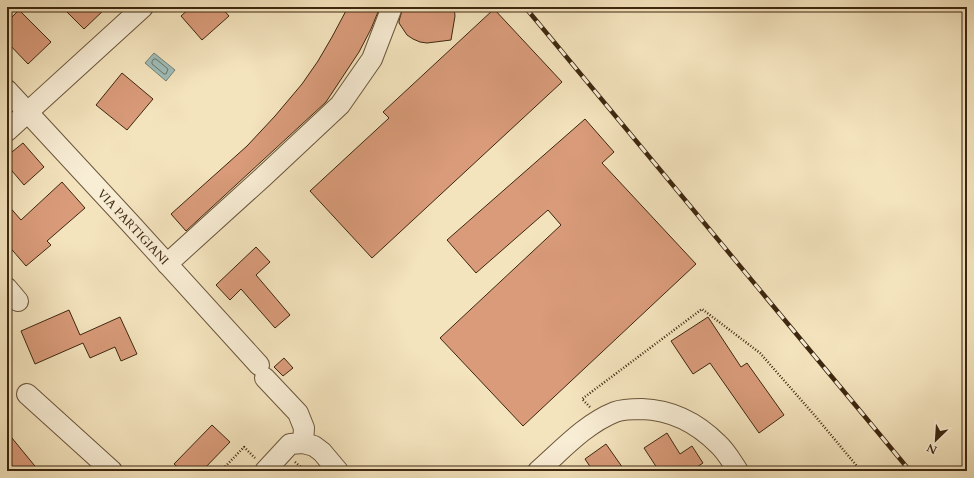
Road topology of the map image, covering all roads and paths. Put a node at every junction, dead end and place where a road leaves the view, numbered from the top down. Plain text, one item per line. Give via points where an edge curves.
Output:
1 (143, 7) edge
2 (392, 7) edge
3 (7, 90) edge
4 (27, 112) junction
5 (7, 131) edge
6 (167, 264) junction
7 (27, 394) dead end
8 (602, 419) junction
9 (303, 443) junction
10 (291, 459) dead end
11 (261, 466) edge
12 (112, 471) edge
13 (221, 471) edge
14 (305, 471) edge
15 (338, 471) edge
16 (538, 471) edge
17 (738, 471) edge
18 (861, 471) edge

1 - 4 street
2 - 6 street via 372,59 340,105
3 - 4 street, VIA PARTIGIANI
4 - 5 street
4 - 6 street, VIA PARTIGIANI
6 - 9 street, VIA PARTIGIANI via 298,413 304,428
7 - 12 street
8 - 16 street via 587,427
8 - 17 street via 616,411 635,409 667,412 683,418 719,444
8 - 18 path via 582,399 702,309 760,353
9 - 11 street via 290,444
9 - 15 street via 322,452
10 - 14 path
11 - 13 path via 244,447

